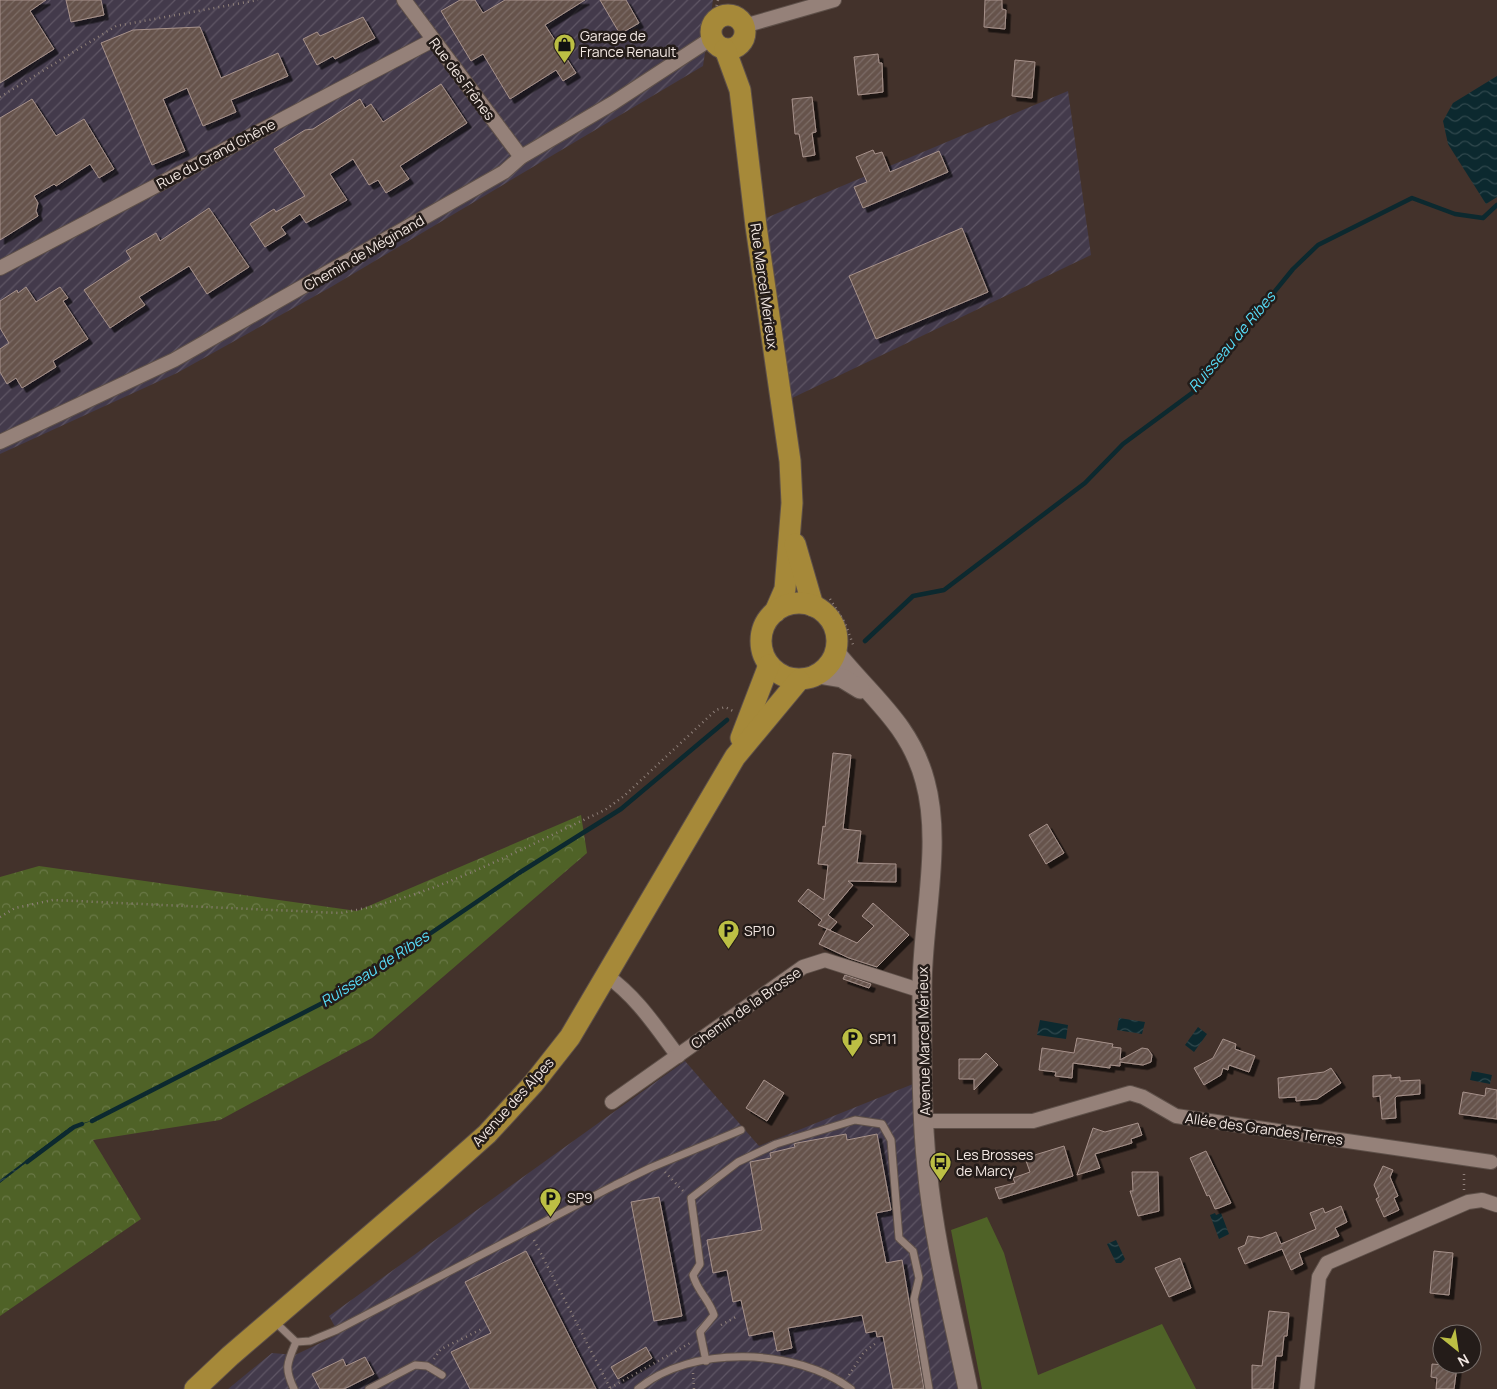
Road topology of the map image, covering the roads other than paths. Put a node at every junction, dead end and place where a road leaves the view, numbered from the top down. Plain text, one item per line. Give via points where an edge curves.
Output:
1 (404, 0) edge
2 (834, 0) edge
3 (722, 8) edge
4 (744, 26) junction
5 (433, 40) junction
6 (719, 43) junction
7 (521, 157) junction
8 (0, 268) edge
9 (0, 442) edge
10 (791, 525) junction
11 (813, 606) junction
12 (775, 612) junction
13 (835, 652) junction
14 (769, 666) junction
15 (808, 677) junction
16 (881, 701) junction
17 (735, 757) junction
18 (606, 976) junction
19 (922, 991) junction
20 (678, 1056) junction
21 (612, 1102) dead end
22 (925, 1120) junction
23 (741, 1130) dead end
24 (1491, 1162) dead end
25 (1497, 1205) edge
26 (272, 1319) junction
27 (296, 1342) junction
28 (706, 1361) junction
29 (442, 1375) dead end
30 (197, 1385) edge
31 (848, 1387) edge
32 (294, 1389) edge
33 (368, 1389) edge
34 (638, 1389) edge
35 (929, 1389) edge
36 (968, 1389) edge
37 (1307, 1389) edge

1 - 5 street, Rue des Frênes
2 - 4 street
3 - 4 main road
3 - 6 main road via 712,27
4 - 6 main road via 746,32 741,44 732,49
5 - 7 street, Rue des Frênes
5 - 8 street, Rue du Grand Chêne
6 - 7 street, Chemin de Méginand
6 - 10 main road, Rue Marcel Merieux via 740,90 790,461
7 - 9 street, Chemin de Méginand via 504,172 182,356
10 - 11 main road, Rue Marcel Merieux via 804,583
10 - 12 main road, Rue Marcel Merieux via 785,589
11 - 12 main road via 792,604
11 - 13 main road via 829,618 834,628 837,638
12 - 14 main road via 761,634 761,647
13 - 15 main road via 826,668
13 - 16 main road, Avenue Marcel Mérieux
14 - 15 main road via 778,673
14 - 17 main road, Avenue des Alpes
15 - 16 main road, Avenue Marcel Mérieux via 842,678
15 - 17 main road, Avenue des Alpes
16 - 19 main road, Avenue Marcel Mérieux via 914,750 932,816
17 - 18 main road, Avenue des Alpes
18 - 20 street via 645,1012
18 - 26 main road, Avenue des Alpes via 570,1037 487,1134
19 - 20 street, Chemin de la Brosse via 825,960 803,967
19 - 22 main road, Avenue Marcel Mérieux
20 - 21 street, Chemin de la Brosse
22 - 24 street, Allée des Grandes Terres via 1033,1121 1130,1093 1176,1116
22 - 36 main road, Avenue Marcel Mérieux via 935,1232
23 - 27 lane via 650,1168 336,1330 310,1341
25 - 37 street via 1482,1200 1468,1202 1327,1263 1319,1277
26 - 27 lane
26 - 30 main road, Avenue des Alpes
27 - 32 lane via 286,1364
28 - 31 lane via 767,1358 805,1365
28 - 34 lane via 675,1367
28 - 35 lane via 700,1332 714,1315 710,1302 696,1286 693,1275 700,1264 691,1198 738,1162 776,1144 855,1120 882,1124 891,1140 899,1238 913,1251 919,1278 914,1299
29 - 33 lane via 429,1367 415,1365

